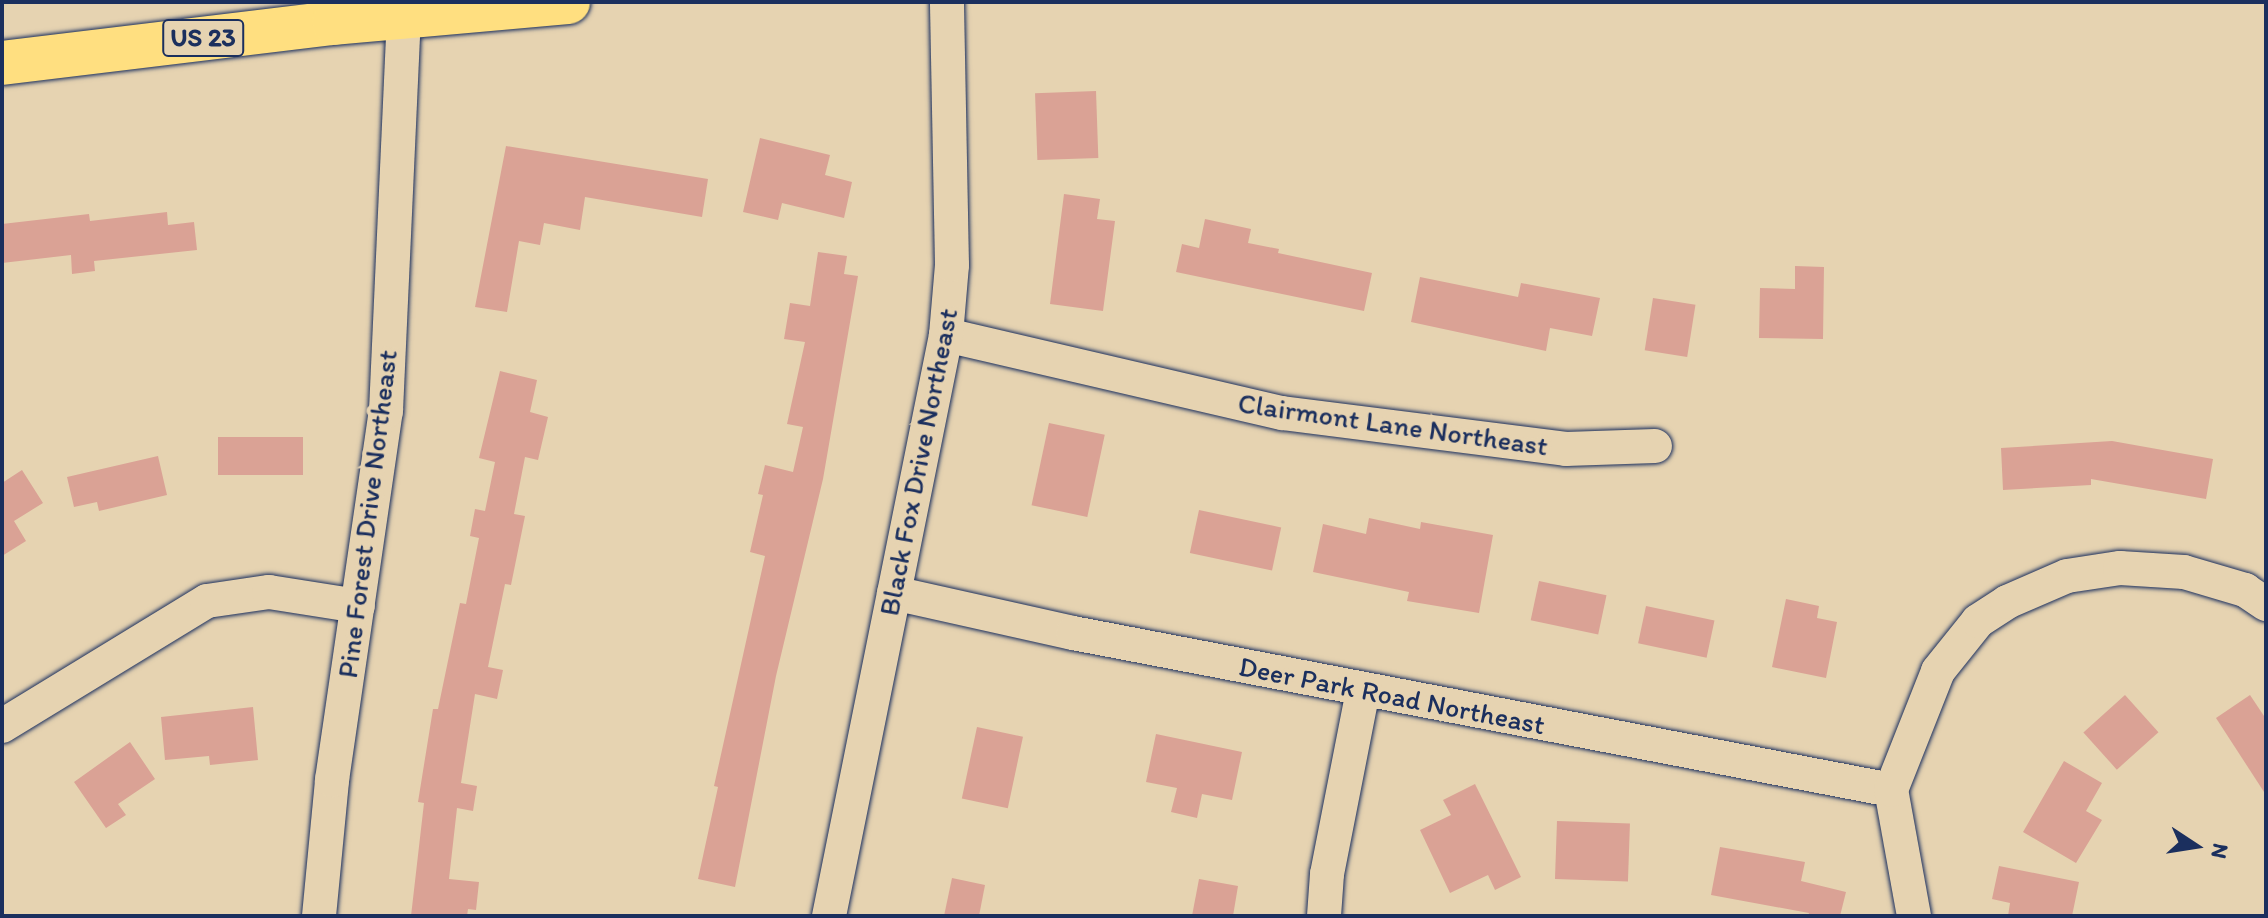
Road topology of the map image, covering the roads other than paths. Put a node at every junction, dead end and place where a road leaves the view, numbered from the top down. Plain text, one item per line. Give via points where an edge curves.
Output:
1 (568, 2) edge
2 (947, 2) edge
3 (404, 15) junction
4 (2, 63) edge
5 (946, 335) junction
6 (1655, 446) dead end
7 (894, 593) junction
8 (2266, 604) edge
9 (358, 606) junction
10 (1363, 690) junction
11 (2, 726) edge
12 (1891, 790) junction
13 (319, 916) edge
14 (829, 916) edge
15 (1324, 916) edge
16 (1914, 916) edge

1 - 3 main road, US 23
2 - 5 street, Black Fox Drive Northeast via 952,265
3 - 4 main road, US 23
3 - 9 street, Pine Forest Drive Northeast via 386,411
5 - 6 street, Clairmont Lane Northeast via 1282,413 1566,449
5 - 7 street, Black Fox Drive Northeast
7 - 10 street, Deer Park Road Northeast
7 - 14 street, Black Fox Drive Northeast
8 - 12 street via 2245,590 2184,572 2120,568 2067,576 2007,602 1978,621 1938,671
9 - 11 street via 269,592 207,601
9 - 13 street, Pine Forest Drive Northeast via 332,780
10 - 12 street, Deer Park Road Northeast
10 - 15 street via 1327,874
12 - 16 street

